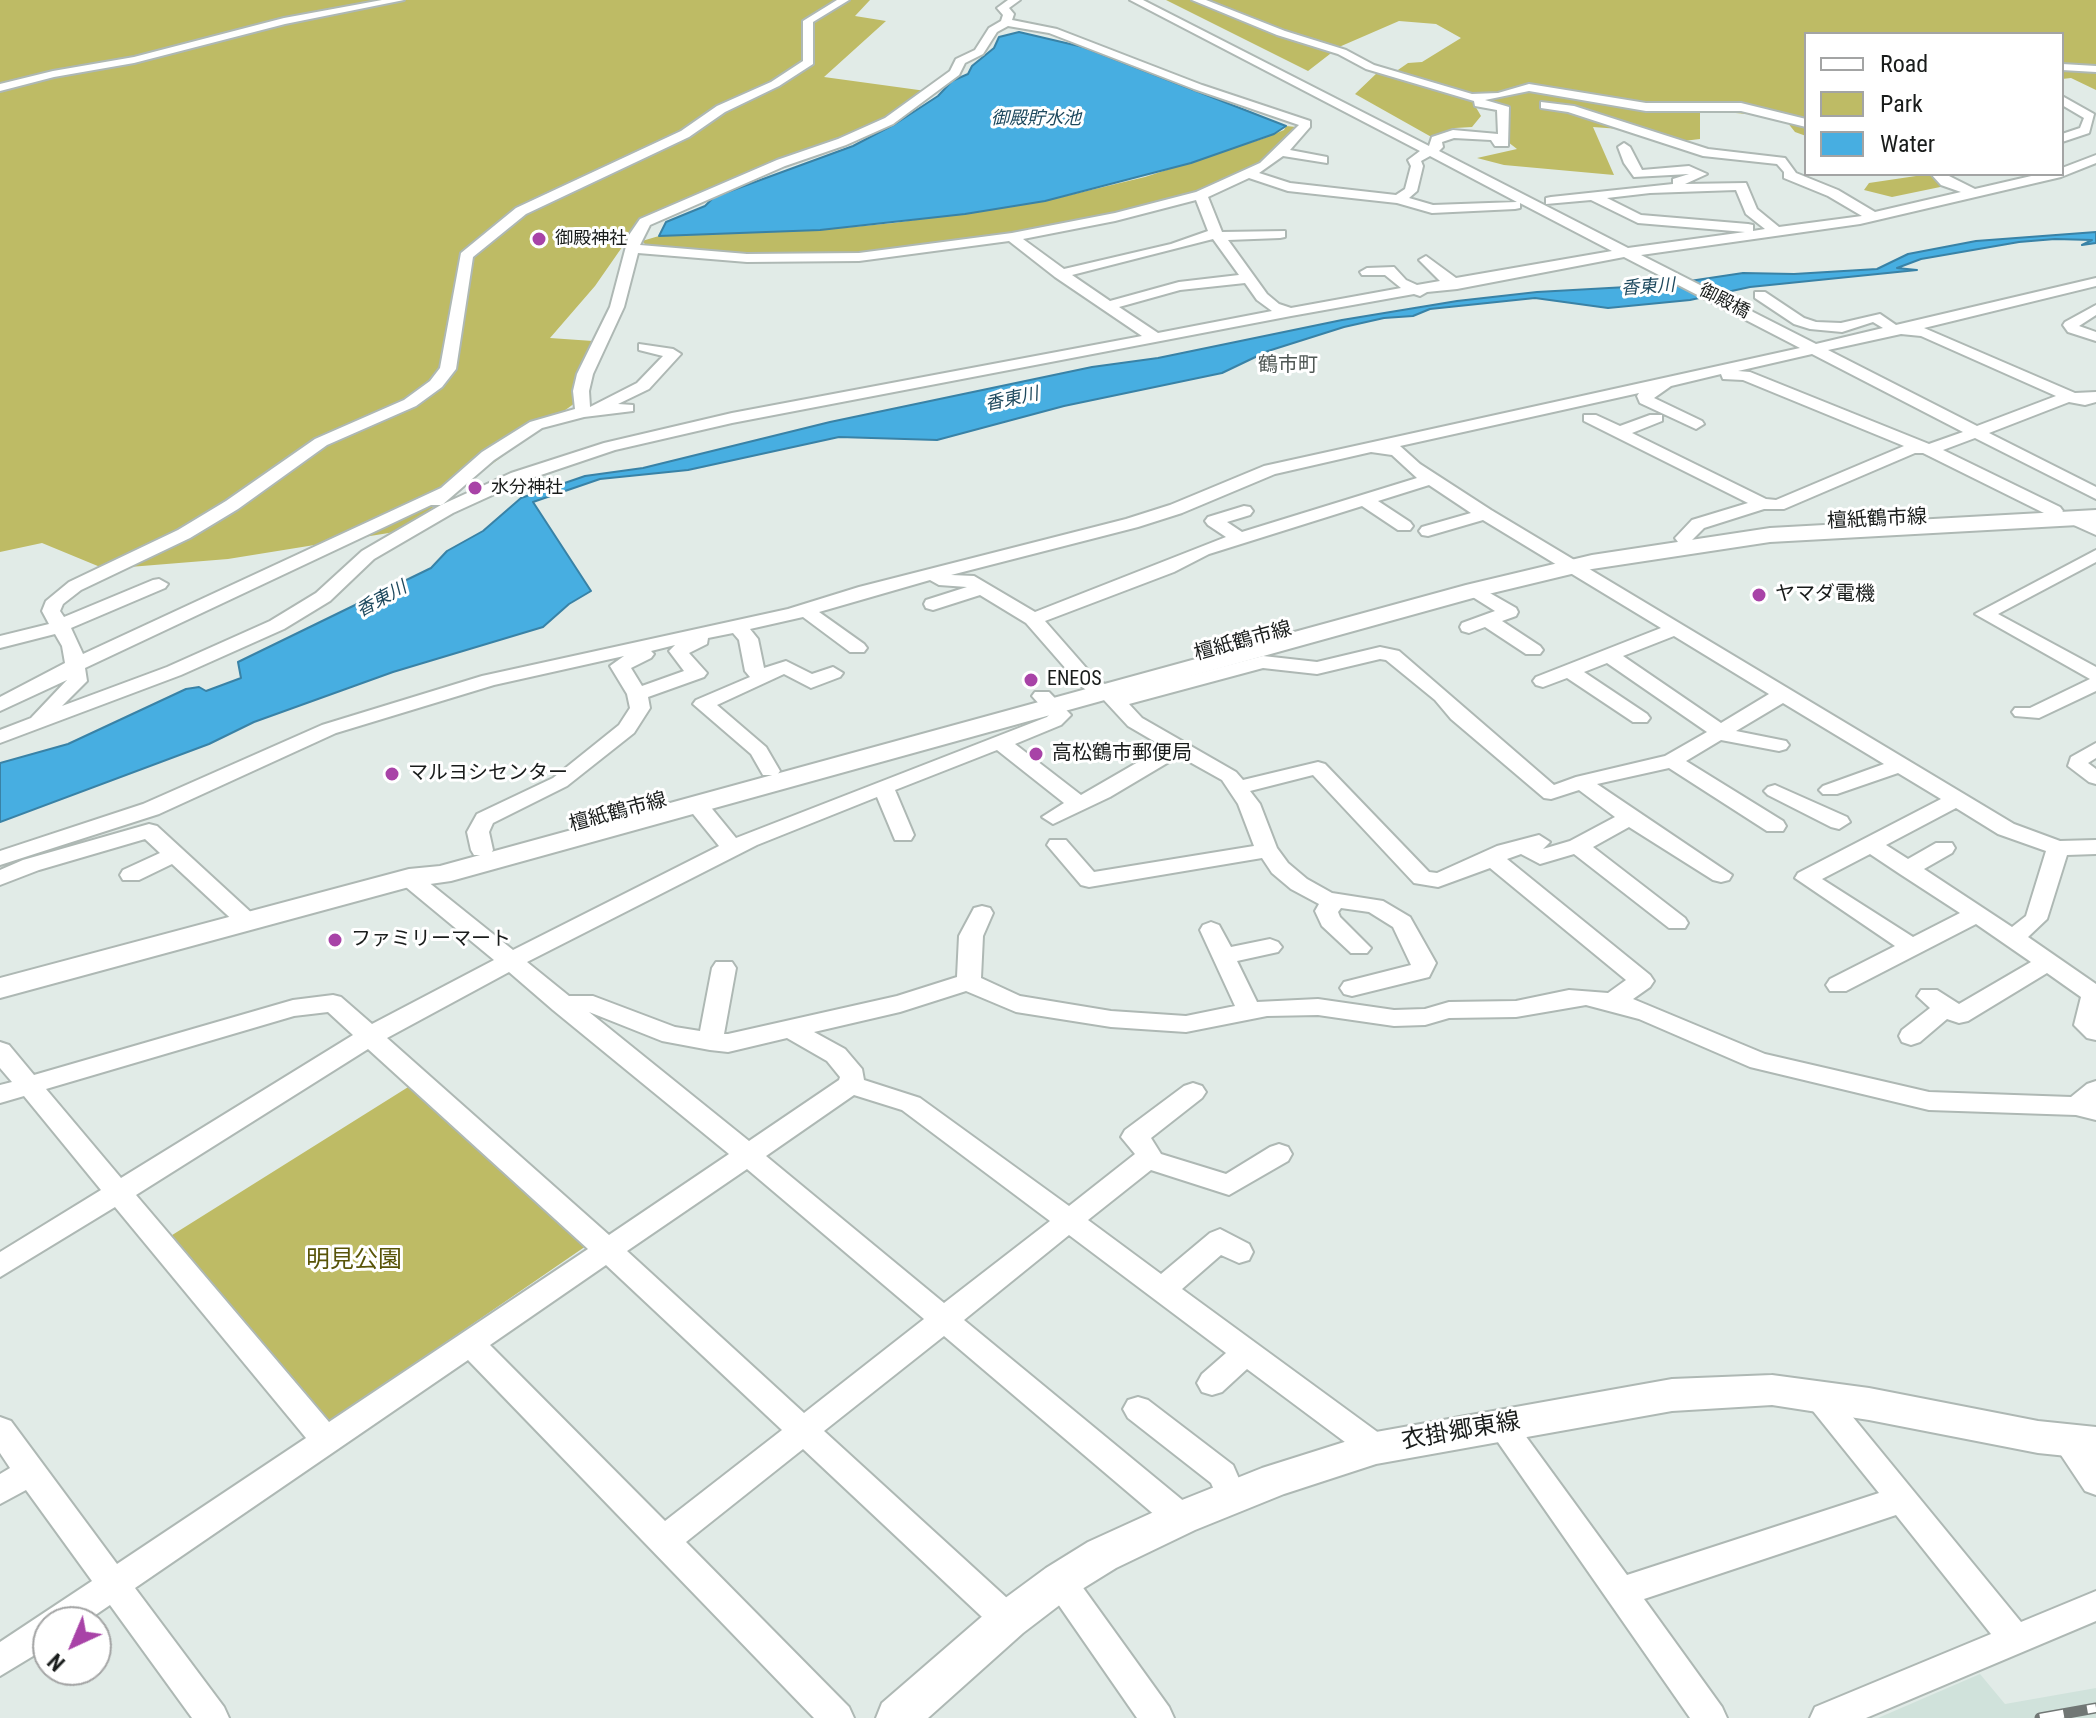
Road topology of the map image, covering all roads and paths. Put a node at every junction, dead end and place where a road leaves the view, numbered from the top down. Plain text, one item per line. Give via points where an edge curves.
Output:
1 (399, 0) edge
2 (844, 0) edge
3 (1015, 0) edge
4 (1135, 0) edge
5 (1197, 0) edge
6 (319, 2) dead end
7 (333, 12) junction
8 (1006, 23) junction
9 (2064, 67) edge
10 (2096, 69) edge
11 (0, 88) edge
12 (1496, 96) junction
13 (2064, 101) edge
14 (1804, 123) edge
15 (2064, 137) edge
16 (1292, 142) junction
17 (1624, 147) dead end
18 (1432, 151) junction
19 (1280, 152) junction
20 (2065, 153) edge
21 (2094, 160) edge
22 (1804, 169) edge
23 (1791, 171) junction
24 (2064, 171) edge
25 (1250, 174) junction
26 (1939, 176) edge
27 (2047, 176) edge
28 (1650, 189) junction
29 (1971, 192) junction
30 (1201, 195) junction
31 (1595, 197) junction
32 (1398, 199) junction
33 (1551, 201) dead end
34 (1515, 205) dead end
35 (1872, 216) junction
36 (1776, 233) junction
37 (1280, 234) dead end
38 (1012, 237) junction
39 (1220, 239) junction
40 (633, 248) junction
41 (1632, 254) junction
42 (1190, 258) dead end
43 (1426, 260) dead end
44 (1367, 272) dead end
45 (1062, 274) junction
46 (1248, 278) junction
47 (2096, 282) edge
48 (1457, 285) junction
49 (1420, 292) junction
50 (1760, 295) dead end
51 (2064, 298) dead end
52 (1108, 306) junction
53 (1274, 307) junction
54 (2096, 309) edge
55 (1291, 312) junction
56 (1251, 319) junction
57 (1888, 330) junction
58 (1154, 337) junction
59 (2096, 337) edge
60 (644, 347) dead end
61 (1814, 348) junction
62 (1668, 383) junction
63 (2069, 397) junction
64 (2096, 397) edge
65 (627, 408) dead end
66 (2096, 409) edge
67 (587, 412) junction
68 (1590, 418) dead end
69 (1656, 418) dead end
70 (1696, 424) dead end
71 (1620, 432) junction
72 (1977, 433) junction
73 (1927, 449) junction
74 (1356, 450) junction
75 (1430, 479) junction
76 (444, 492) junction
77 (2096, 494) edge
78 (1362, 498) junction
79 (1763, 504) junction
80 (1244, 511) dead end
81 (1485, 514) junction
82 (2080, 514) edge
83 (418, 525) junction
84 (1404, 526) dead end
85 (2096, 530) edge
86 (1428, 531) dead end
87 (1239, 538) junction
88 (1684, 538) junction
89 (2096, 555) edge
90 (1566, 562) junction
91 (896, 582) junction
92 (159, 584) dead end
93 (982, 588) junction
94 (1474, 590) junction
95 (329, 591) junction
96 (933, 604) dead end
97 (805, 610) junction
98 (1033, 619) junction
99 (60, 626) junction
100 (738, 626) junction
101 (1676, 629) junction
102 (710, 632) junction
103 (680, 639) junction
104 (0, 642) edge
105 (857, 648) dead end
106 (1533, 650) dead end
107 (1608, 655) junction
108 (1258, 657) junction
109 (74, 668) junction
110 (1569, 671) junction
111 (833, 673) dead end
112 (2096, 675) edge
113 (760, 676) junction
114 (1543, 681) dead end
115 (2096, 684) edge
116 (71, 689) junction
117 (1104, 692) junction
118 (637, 694) junction
119 (1784, 694) junction
120 (1047, 701) junction
121 (0, 705) edge
122 (2022, 712) dead end
123 (1640, 718) dead end
124 (34, 724) junction
125 (1721, 731) junction
126 (0, 737) edge
127 (1001, 743) junction
128 (1779, 745) dead end
129 (1180, 746) junction
130 (2096, 749) edge
131 (1672, 761) junction
132 (1900, 765) junction
133 (770, 771) junction
134 (2096, 778) edge
135 (1583, 781) junction
136 (1240, 787) junction
137 (884, 788) junction
138 (1830, 790) dead end
139 (1957, 799) junction
140 (696, 804) junction
141 (1079, 804) junction
142 (1744, 806) junction
143 (1053, 817) dead end
144 (1630, 818) junction
145 (1839, 822) dead end
146 (1775, 826) dead end
147 (903, 835) dead end
148 (1870, 844) junction
149 (1058, 845) dead end
150 (1578, 846) junction
151 (2096, 847) edge
152 (1944, 848) dead end
153 (2058, 848) junction
154 (733, 849) junction
155 (1266, 849) junction
156 (482, 850) junction
157 (174, 855) junction
158 (0, 858) edge
159 (1492, 858) junction
160 (1908, 869) junction
161 (1721, 875) dead end
162 (132, 876) dead end
163 (0, 878) edge
164 (409, 878) junction
165 (1336, 900) junction
166 (982, 913) dead end
167 (1977, 914) junction
168 (247, 921) junction
169 (1677, 923) dead end
170 (1211, 930) dead end
171 (2013, 938) junction
172 (1270, 947) dead end
173 (1912, 947) junction
174 (1359, 948) dead end
175 (1223, 956) junction
176 (509, 962) junction
177 (2048, 962) junction
178 (724, 968) dead end
179 (969, 982) junction
180 (1838, 985) dead end
181 (0, 988) edge
182 (1352, 988) dead end
183 (1612, 1002) junction
184 (561, 1004) junction
185 (1249, 1010) junction
186 (792, 1029) junction
187 (2096, 1032) edge
188 (370, 1036) junction
189 (1911, 1036) dead end
190 (710, 1041) junction
191 (0, 1051) edge
192 (30, 1085) junction
193 (851, 1085) junction
194 (1193, 1092) dead end
195 (0, 1094) edge
196 (2089, 1102) edge
197 (1279, 1154) dead end
198 (748, 1155) junction
199 (1147, 1159) junction
200 (119, 1192) junction
201 (1069, 1221) junction
202 (608, 1250) junction
203 (1239, 1252) dead end
204 (0, 1266) edge
205 (1162, 1290) junction
206 (944, 1319) junction
207 (470, 1343) junction
208 (1246, 1352) junction
209 (1212, 1383) dead end
210 (1819, 1397) junction
211 (1138, 1409) dead end
212 (1501, 1425) junction
213 (0, 1430) edge
214 (802, 1430) junction
215 (326, 1440) junction
216 (2081, 1441) edge
217 (1376, 1448) junction
218 (30, 1471) junction
219 (2096, 1482) edge
220 (0, 1491) edge
221 (1232, 1497) junction
222 (1902, 1499) junction
223 (1181, 1518) junction
224 (664, 1541) junction
225 (1060, 1581) junction
226 (113, 1584) junction
227 (1620, 1592) junction
228 (81, 1606) edge
229 (2096, 1606) edge
230 (1008, 1620) junction
231 (2015, 1639) junction
232 (32, 1640) edge
233 (0, 1661) edge
234 (212, 1718) edge
235 (837, 1718) edge
236 (897, 1718) edge
237 (1157, 1718) edge
238 (1710, 1718) edge
239 (1827, 1718) edge

1 - 7 street
2 - 99 street via 808,21 809,62 685,134 521,211 466,256 448,369 436,384 410,403 321,442 184,534 75,586 55,601 51,611
3 - 8 street via 1002,8 1009,14
4 - 18 street, 御殿橋
5 - 12 street via 1404,79 1471,98
6 - 7 street
7 - 11 street
8 - 16 street via 1053,31 1306,124
8 - 40 street via 993,30 979,52 960,61 955,73 889,121 656,215 641,226
9 - 10 street
12 - 14 street via 1529,87 1646,107 1741,107
12 - 18 street via 1477,103 1503,107 1504,143 1495,137 1453,134 1436,140
12 - 23 street via 1570,109 1707,153 1775,159
13 - 15 street via 2090,117 2085,130
16 - 19 street
16 - 19 street via 1324,155
17 - 28 street via 1639,174 1701,174
18 - 32 street via 1417,157 1411,191
18 - 41 street, 御殿橋
19 - 25 street
20 - 21 street
21 - 24 street
22 - 23 street
23 - 35 street via 1789,175 1798,180
25 - 30 street
25 - 32 street via 1288,187
26 - 29 street
27 - 29 street
28 - 31 street
28 - 36 street via 1741,186 1751,211
29 - 35 street
30 - 38 street
30 - 39 street
31 - 33 street
31 - 36 street via 1638,219
32 - 34 street via 1444,210
35 - 36 street
36 - 41 street
37 - 39 street
38 - 40 street via 836,258 747,258
38 - 45 street
39 - 42 street via 1186,254
39 - 45 street
39 - 46 street
40 - 67 street via 617,307 585,374 581,391
41 - 48 street
41 - 61 street, 御殿橋
43 - 48 street
44 - 49 street via 1389,270
45 - 52 street
46 - 52 street via 1179,286
46 - 53 street
47 - 57 street
48 - 49 street
49 - 55 street
50 - 57 street via 1815,326 1842,328 1880,318
51 - 54 street
52 - 58 street
53 - 55 street
53 - 56 street
54 - 59 street via 2070,325
55 - 56 street
56 - 58 street
57 - 61 street
57 - 63 street via 1924,332
58 - 83 street via 610,446 517,477
60 - 67 street via 673,354 643,386
61 - 62 street
61 - 72 street, 御殿橋
62 - 70 street via 1646,400
62 - 73 street via 1745,375
62 - 74 street
63 - 64 street
63 - 66 street
63 - 72 street
65 - 67 street
67 - 76 street via 526,431
68 - 71 street
69 - 71 street
71 - 79 street
72 - 73 street
72 - 77 street, 御殿橋
73 - 79 street via 1913,448 1778,505
73 - 82 street
74 - 75 street via 1396,450
74 - 91 street via 1270,470 1132,523
75 - 78 street
75 - 81 street
76 - 83 street
76 - 109 street
78 - 84 street
78 - 87 street
79 - 88 street via 1698,524
80 - 87 street via 1214,521
81 - 86 street
81 - 90 street
82 - 85 street
82 - 88 main road, 檀紙鶴市線 via 1836,522
82 - 90 main road, 檀紙鶴市線 via 1770,535
83 - 95 street via 368,555
87 - 98 street
88 - 90 main road, 檀紙鶴市線
89 - 112 street via 1984,614
90 - 94 main road, 檀紙鶴市線
90 - 101 street
90 - 117 main road, 檀紙鶴市線
91 - 93 street via 956,578
91 - 97 street
92 - 99 street
93 - 96 street
93 - 98 street
94 - 106 street via 1509,612 1478,624
94 - 108 main road, 檀紙鶴市線
95 - 116 street via 100,684
95 - 124 street via 242,642
97 - 100 street
97 - 105 street
98 - 117 street
99 - 104 street
99 - 109 street via 72,646
100 - 102 street
100 - 113 street
101 - 107 street
101 - 119 street
102 - 103 street
102 - 118 street via 679,651 697,673
103 - 118 street via 622,663
103 - 158 street via 412,702 329,729 151,809
107 - 110 street
107 - 125 street
108 - 117 main road, 檀紙鶴市線
108 - 135 street via 1317,668 1380,653 1392,655 1551,793
109 - 116 street via 77,681
109 - 121 street
110 - 114 street
110 - 123 street
111 - 113 street via 811,682 786,667
113 - 133 street via 703,704 759,751
115 - 122 street via 2032,714
116 - 124 street
117 - 120 main road, 檀紙鶴市線
117 - 129 street via 1135,722
118 - 156 street via 640,708 627,729 591,759 560,782 485,819 478,832
119 - 125 street
119 - 132 street
120 - 127 street via 1061,715
120 - 133 main road, 檀紙鶴市線
120 - 140 main road, 檀紙鶴市線
124 - 126 street
125 - 128 street
125 - 131 street
127 - 137 street
127 - 141 street
129 - 136 street
129 - 141 street
130 - 134 street via 2078,761
131 - 135 street
131 - 142 street
132 - 138 street
132 - 139 street
133 - 156 main road, 檀紙鶴市線
135 - 144 street
136 - 155 street
136 - 159 street via 1318,768 1422,878 1438,880
137 - 147 street
137 - 154 street
139 - 148 street
139 - 153 street via 2006,829
140 - 154 street
140 - 164 main road, 檀紙鶴市線 via 441,875
141 - 143 street
142 - 145 street via 1777,785
142 - 146 street
144 - 150 street
144 - 161 street
148 - 160 street
148 - 173 street via 1806,878
149 - 155 street via 1089,880
150 - 159 street via 1540,857 1532,844
150 - 169 street
151 - 153 street
152 - 160 street
153 - 171 street via 2036,919
154 - 176 street
155 - 165 street via 1299,884
156 - 164 main road, 檀紙鶴市線 via 436,863
157 - 162 street
157 - 163 street via 149,831
157 - 168 street
159 - 183 street via 1642,981
160 - 167 street
164 - 168 main road, 檀紙鶴市線
164 - 176 street
165 - 174 street via 1326,911 1330,921
165 - 182 street via 1389,912 1402,922 1424,963 1421,971 1407,976
166 - 179 street via 971,936
167 - 171 street
167 - 173 street
168 - 181 main road, 檀紙鶴市線
170 - 175 street
171 - 177 street
172 - 175 street
173 - 180 street
175 - 185 street
176 - 184 street
176 - 188 street
177 - 187 street via 2094,994 2086,1025
177 - 189 street via 1959,1015 1938,1001
178 - 190 street
179 - 185 street via 1016,1004 1111,1019 1186,1024
179 - 186 street
183 - 185 street via 1569,998 1516,1009 1394,1018 1318,1007
183 - 196 street via 1759,1061 1929,1101
184 - 190 street via 593,1004 653,1030
184 - 198 street
186 - 190 street via 728,1043
186 - 193 street via 836,1055 853,1075
188 - 192 street via 333,1003 315,1003
188 - 200 street
188 - 202 street
191 - 192 street
192 - 195 street
192 - 200 street
193 - 198 street
193 - 201 street via 911,1104
194 - 199 street via 1134,1137 1149,1152
197 - 199 street via 1229,1185
198 - 202 street
198 - 206 street
199 - 201 street
200 - 204 street
200 - 215 street
201 - 205 street
201 - 206 street
202 - 207 street
202 - 214 street
203 - 205 street via 1220,1240
205 - 208 street
206 - 214 street
206 - 223 street
207 - 215 street
207 - 224 street
208 - 209 street
208 - 217 street
210 - 212 main road, 衣掛郷東線 via 1772,1390 1717,1391
210 - 216 main road, 衣掛郷東線
210 - 222 street
211 - 221 street via 1222,1474
212 - 217 main road, 衣掛郷東線
212 - 227 street
213 - 218 street
214 - 224 street
214 - 230 street
215 - 226 street
216 - 219 street
217 - 221 main road, 衣掛郷東線
218 - 220 street
218 - 226 street
221 - 223 main road, 衣掛郷東線
222 - 227 street
222 - 231 street
223 - 225 main road, 衣掛郷東線
224 - 235 street
225 - 230 main road, 衣掛郷東線
225 - 237 street
226 - 228 street
226 - 234 street
227 - 238 street
229 - 231 street
230 - 236 main road, 衣掛郷東線
231 - 239 street
232 - 233 street

